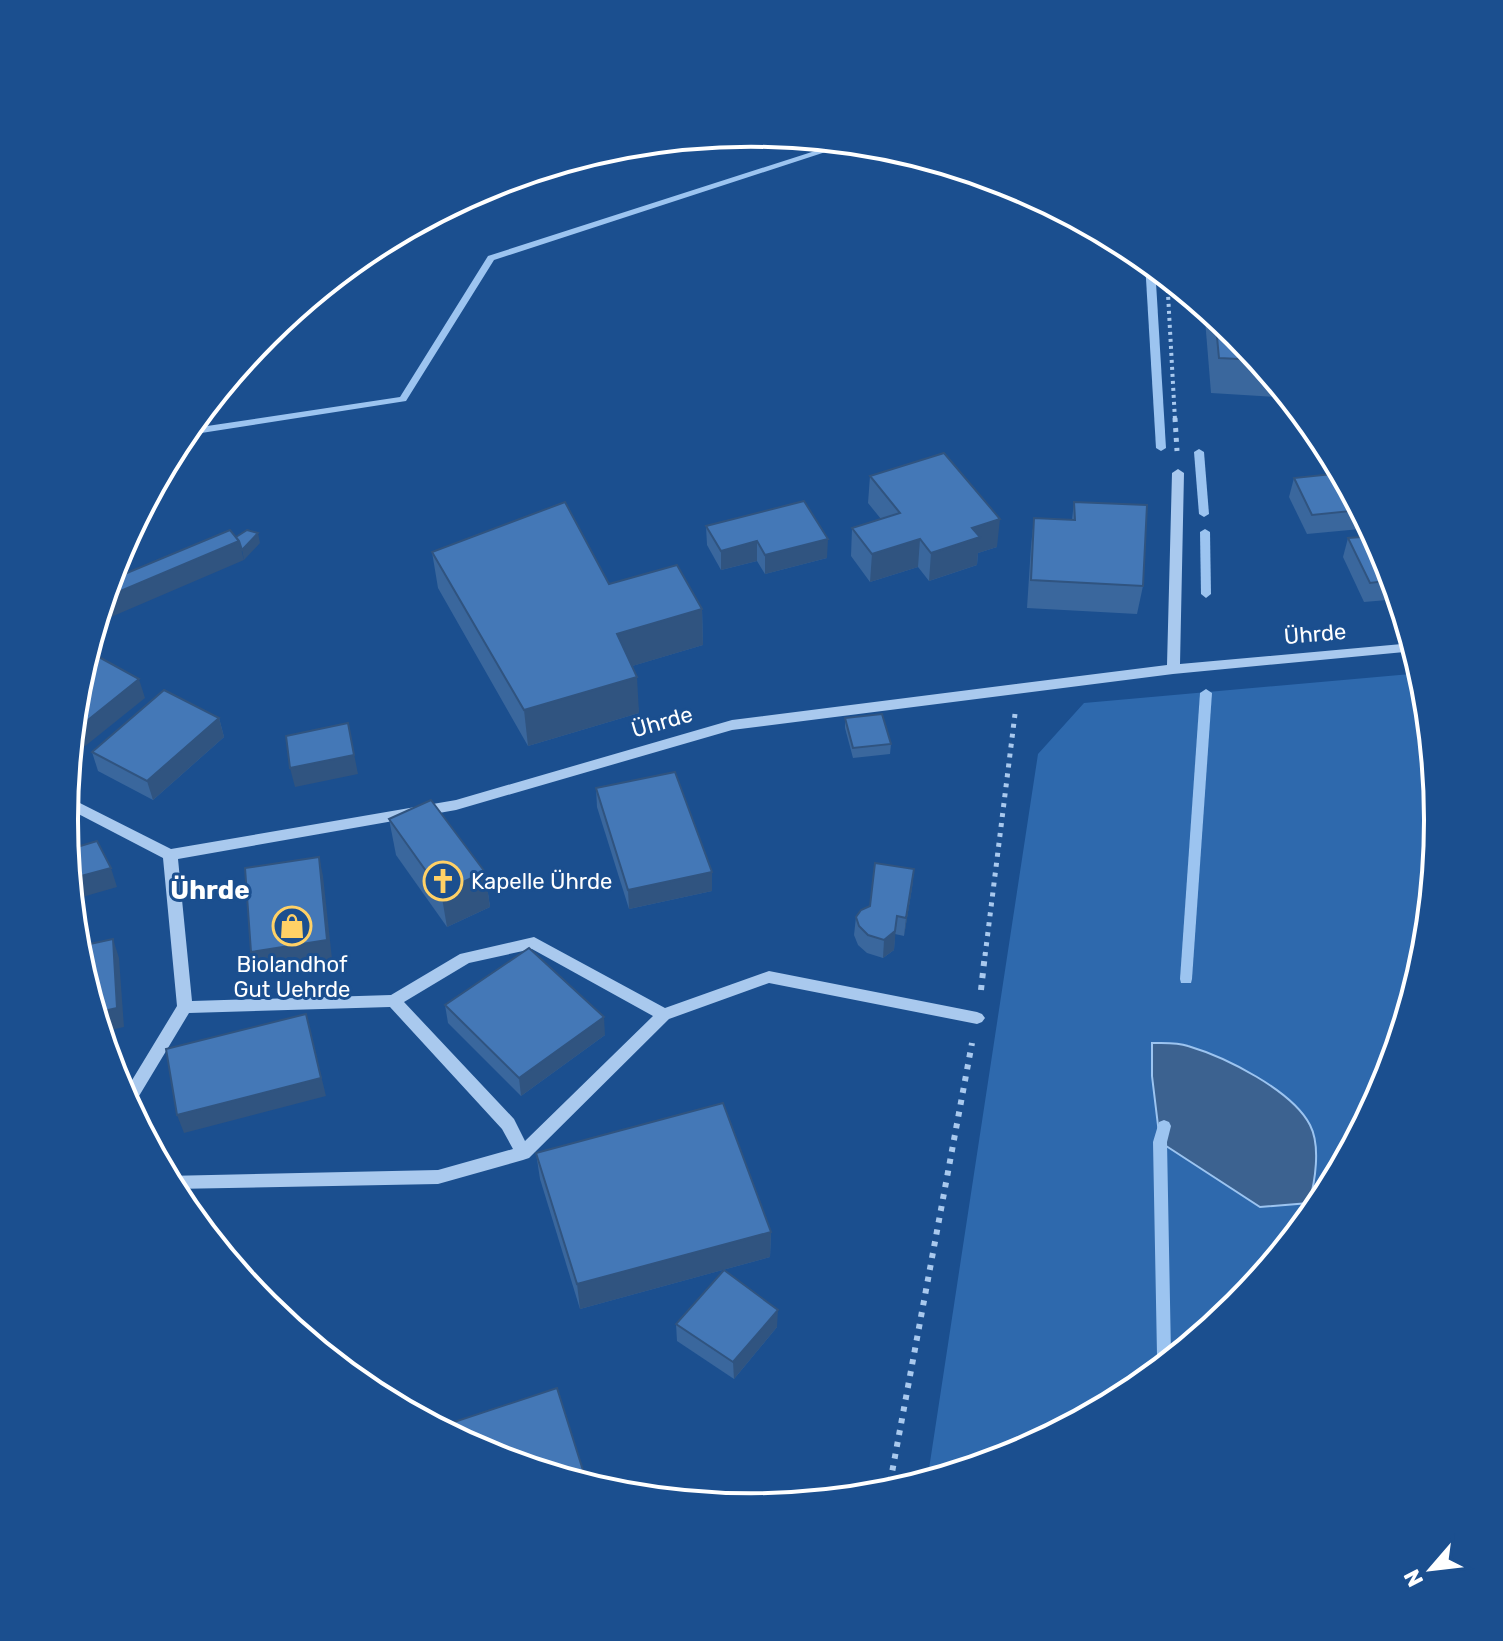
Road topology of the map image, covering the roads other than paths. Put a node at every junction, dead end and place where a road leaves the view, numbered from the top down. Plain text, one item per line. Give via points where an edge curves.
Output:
1 (1178, 473) road end
2 (1402, 648) edge
3 (1173, 669) junction
4 (78, 807) edge
5 (170, 855) junction
6 (394, 1001) junction
7 (185, 1007) junction
8 (664, 1015) junction
9 (977, 1018) road end
10 (134, 1090) edge
11 (523, 1153) junction
12 (184, 1182) edge

1 - 3 street
2 - 3 street, Ührde
3 - 5 street, Ührde via 732,725 456,805
4 - 5 street
5 - 7 street
6 - 7 street
6 - 8 street via 465,958 534,943
6 - 11 street via 508,1124
7 - 10 street
8 - 9 street via 769,977
8 - 11 street
11 - 12 street via 438,1177

